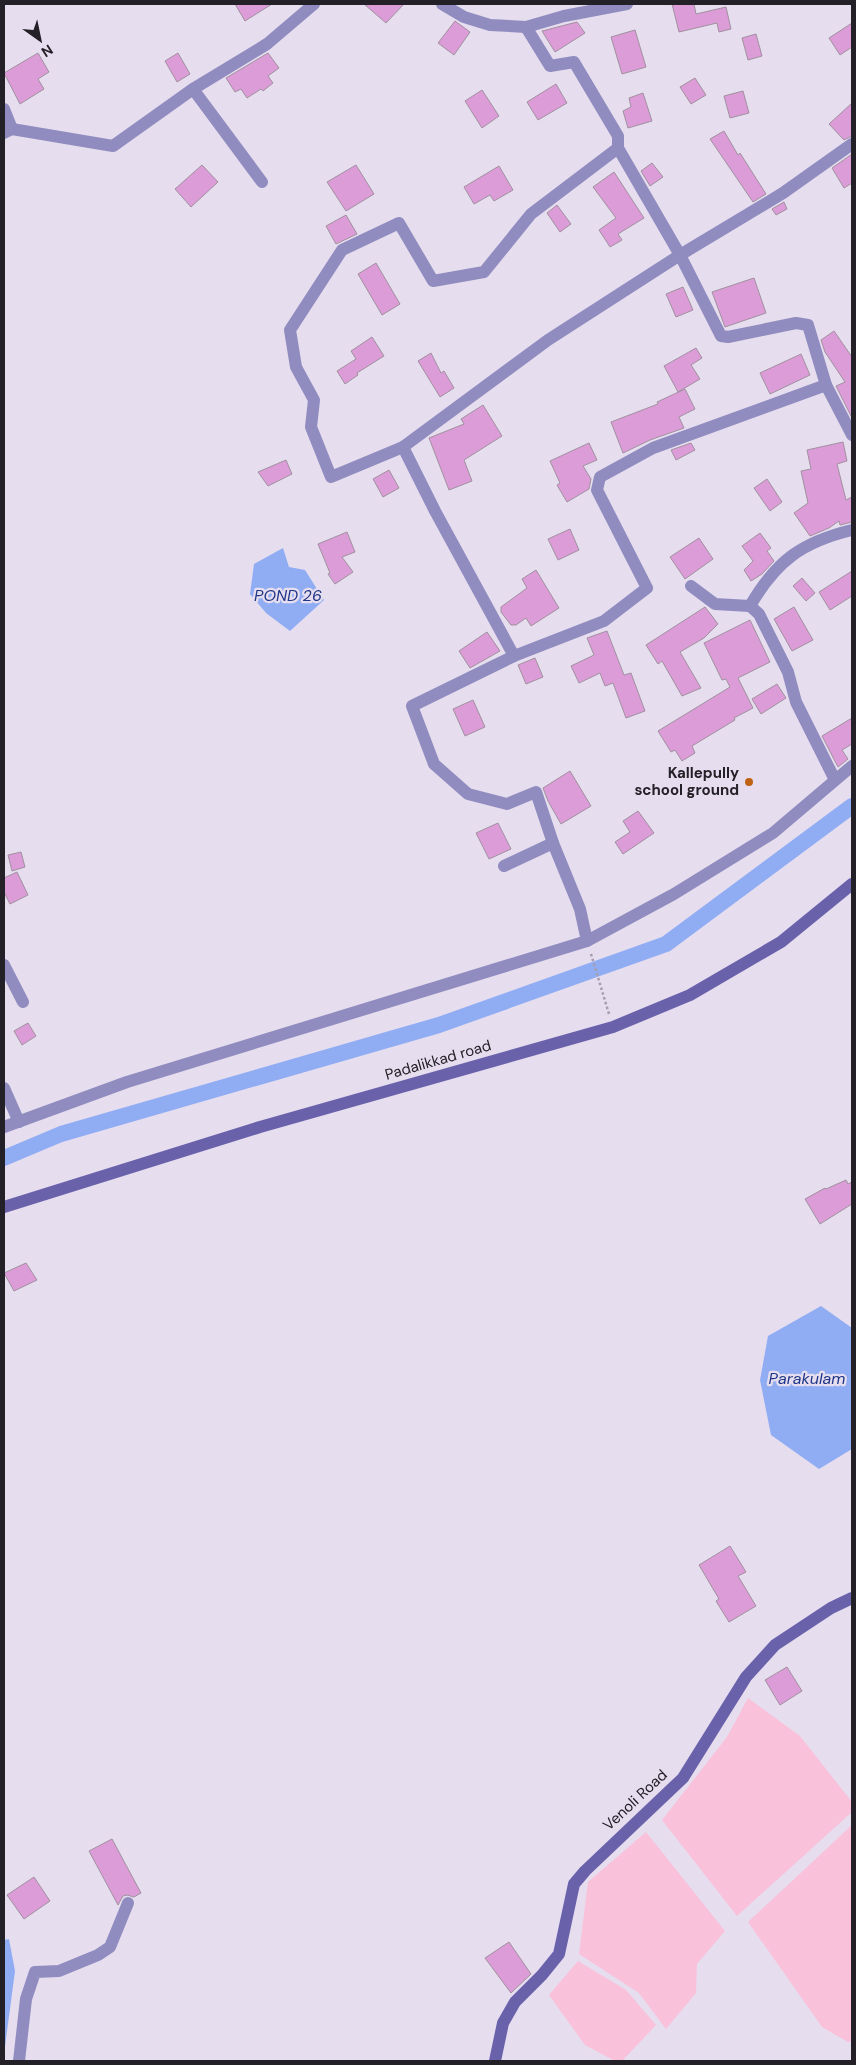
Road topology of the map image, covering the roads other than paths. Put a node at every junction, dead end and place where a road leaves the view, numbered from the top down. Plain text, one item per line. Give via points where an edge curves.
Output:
1 (314, 4) edge
2 (442, 4) edge
3 (627, 4) edge
4 (526, 27) junction
5 (193, 89) junction
6 (4, 109) edge
7 (8, 131) edge
8 (852, 144) edge
9 (618, 148) junction
10 (262, 182) dead end
11 (680, 255) junction
12 (826, 385) junction
13 (852, 435) edge
14 (403, 448) junction
15 (852, 530) edge
16 (691, 586) dead end
17 (750, 606) junction
18 (514, 656) junction
19 (852, 766) edge
20 (835, 780) junction
21 (553, 844) junction
22 (504, 866) dead end
23 (852, 884) edge
24 (587, 941) junction
25 (4, 965) edge
26 (23, 1002) dead end
27 (4, 1088) edge
28 (19, 1122) junction
29 (4, 1127) edge
30 (4, 1207) edge
31 (852, 1598) edge
32 (128, 1903) dead end
33 (19, 2061) edge
34 (495, 2061) edge

1 - 5 street via 267,44
2 - 4 street via 464,17 490,25
3 - 4 street
4 - 9 street via 550,66 574,62 618,136
5 - 7 street via 113,146
5 - 10 street
6 - 7 street
8 - 11 street via 783,193
9 - 11 street
9 - 14 street via 531,214 484,272 433,281 399,223 342,250 290,330 296,367 314,400 310,427 331,477
11 - 12 street via 720,336 796,323 808,325
11 - 14 street via 548,340
12 - 13 street
12 - 18 street via 653,448 600,477 597,490 647,588 604,621
14 - 18 street
15 - 17 street via 809,544 789,557
16 - 17 street via 715,604
17 - 20 street via 759,614 788,672 796,702
18 - 21 street via 412,706 434,764 468,794 507,804 536,792
19 - 20 street
20 - 24 street via 773,833 674,894
21 - 22 street
21 - 24 street via 580,909
23 - 30 street, Padalikkad road via 781,942 690,995 613,1028 260,1127
24 - 28 street via 127,1082
25 - 26 street
27 - 28 street
28 - 29 street
31 - 34 street, Venoli Road via 775,1645 746,1677 683,1778 584,1870 574,1884 559,1954 515,2002 503,2023
32 - 33 street via 110,1947 59,1971 35,1972 26,1999

